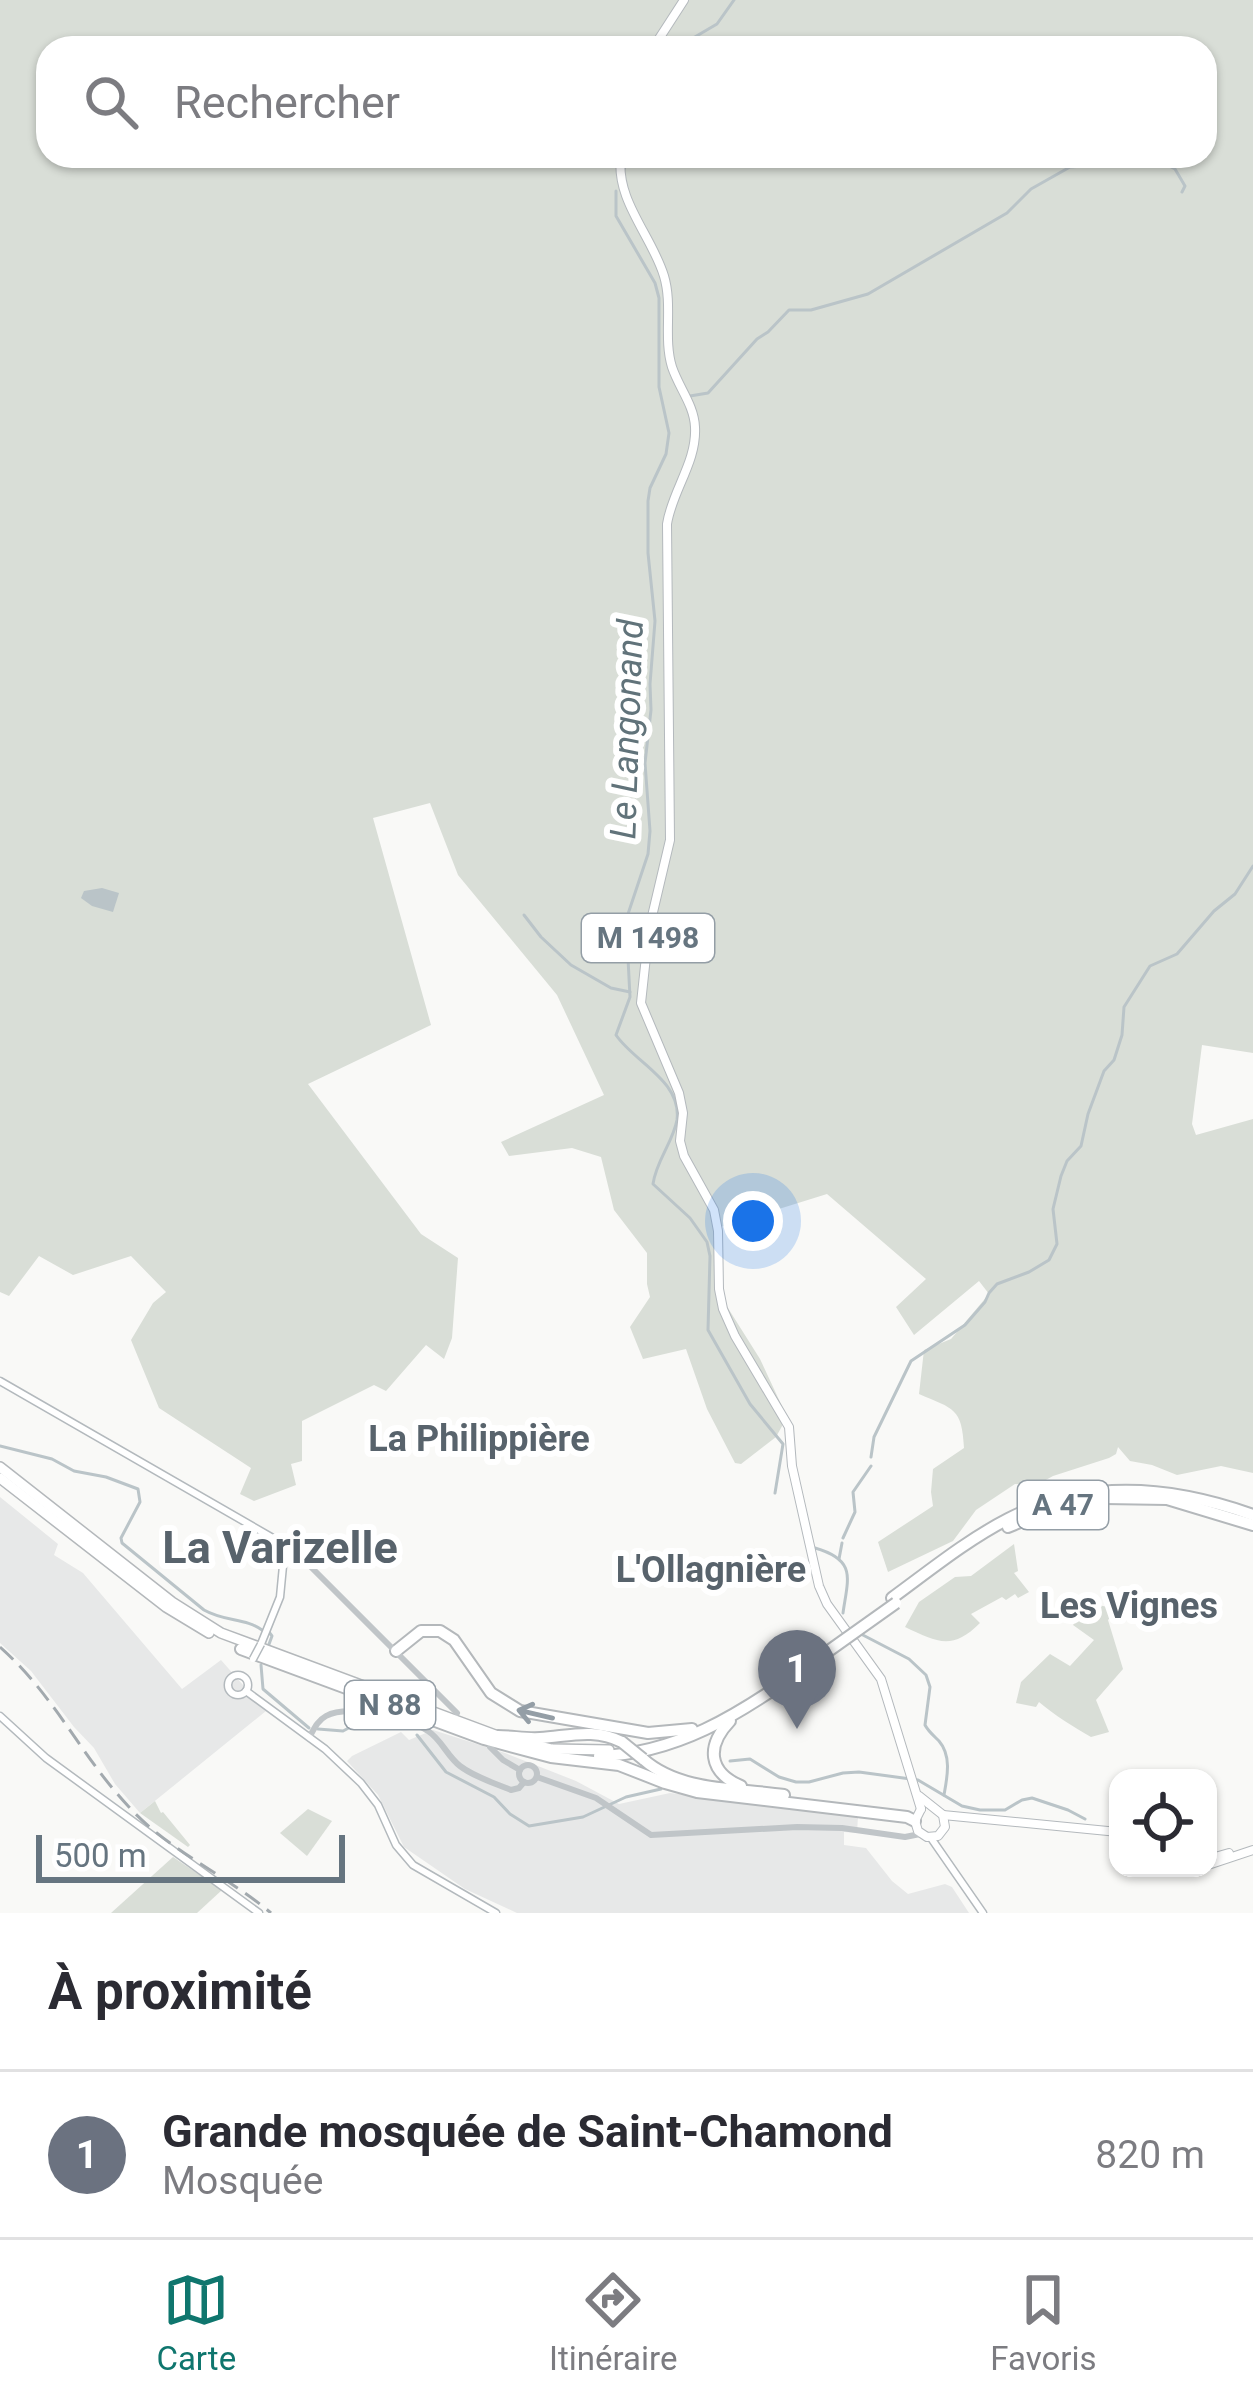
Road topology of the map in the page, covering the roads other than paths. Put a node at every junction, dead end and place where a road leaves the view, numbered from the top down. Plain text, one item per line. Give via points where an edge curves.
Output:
1 (684, 0) edge
2 (661, 36) edge
3 (620, 168) edge
4 (0, 1381) edge
5 (0, 1467) edge
6 (0, 1478) edge
7 (1253, 1514) edge
8 (1253, 1525) edge
9 (285, 1546) junction
10 (894, 1600) junction
11 (241, 1648) joint
12 (396, 1651) junction
13 (797, 1669) junction
14 (244, 1677) junction
15 (246, 1691) junction
16 (742, 1711) junction
17 (457, 1713) dead end
18 (0, 1716) edge
19 (692, 1730) junction
20 (309, 1738) junction
21 (494, 1741) junction
22 (636, 1747) joint
23 (542, 1754) junction
24 (520, 1770) junction
25 (537, 1777) junction
26 (524, 1782) junction
27 (756, 1791) junction
28 (920, 1818) junction
29 (944, 1819) junction
30 (1109, 1831) edge
31 (936, 1835) junction
32 (1253, 1848) edge
33 (1217, 1859) edge
34 (259, 1913) edge
35 (497, 1913) edge
36 (982, 1913) edge

1 - 2 main road
3 - 28 main road, M 1498 via 665,278 669,355 696,429 667,524 670,840 641,1003 679,1093 684,1156 716,1220 723,1309 789,1427 819,1586 881,1679
4 - 9 main road
5 - 21 highway, N 88 via 207,1625
6 - 11 highway, N 88 via 166,1607
7 - 10 highway, A 47 via 1152,1490 1067,1497 992,1527
8 - 10 highway, A 47 via 1167,1499 1069,1503 1011,1525
9 - 12 street
9 - 14 main road, bridge via 280,1597
10 - 13 highway, A 47, bridge
11 - 23 highway, N 88
12 - 17 street
19 -> 12 highway via 649,1733 520,1711 491,1693 440,1631 421,1631
13 - 16 highway, A 47
13 - 19 highway, A 47
14 - 15 main road
14 - 15 main road via 234,1676 229,1687
15 - 20 main road
16 - 23 highway, A 47 via 650,1750
16 - 27 highway via 718,1734 713,1754 723,1776
18 - 34 main road
19 - 22 highway, A 47
20 - 26 street via 332,1713 392,1717 431,1733 470,1772 511,1790
20 - 35 main road via 367,1790 412,1865
21 - 22 highway, A 47
21 - 24 street
21 - 27 highway, bridge via 603,1734 684,1781
23 - 28 highway, N 88 via 619,1765 697,1792
24 - 25 street via 530,1765
24 - 26 street
25 - 26 street
25 - 28 street via 580,1790 658,1836 829,1827 900,1836
27 - 28 highway
28 - 29 main road
28 - 31 main road
29 - 30 main road
29 - 31 main road
31 - 36 main road
32 - 33 main road

